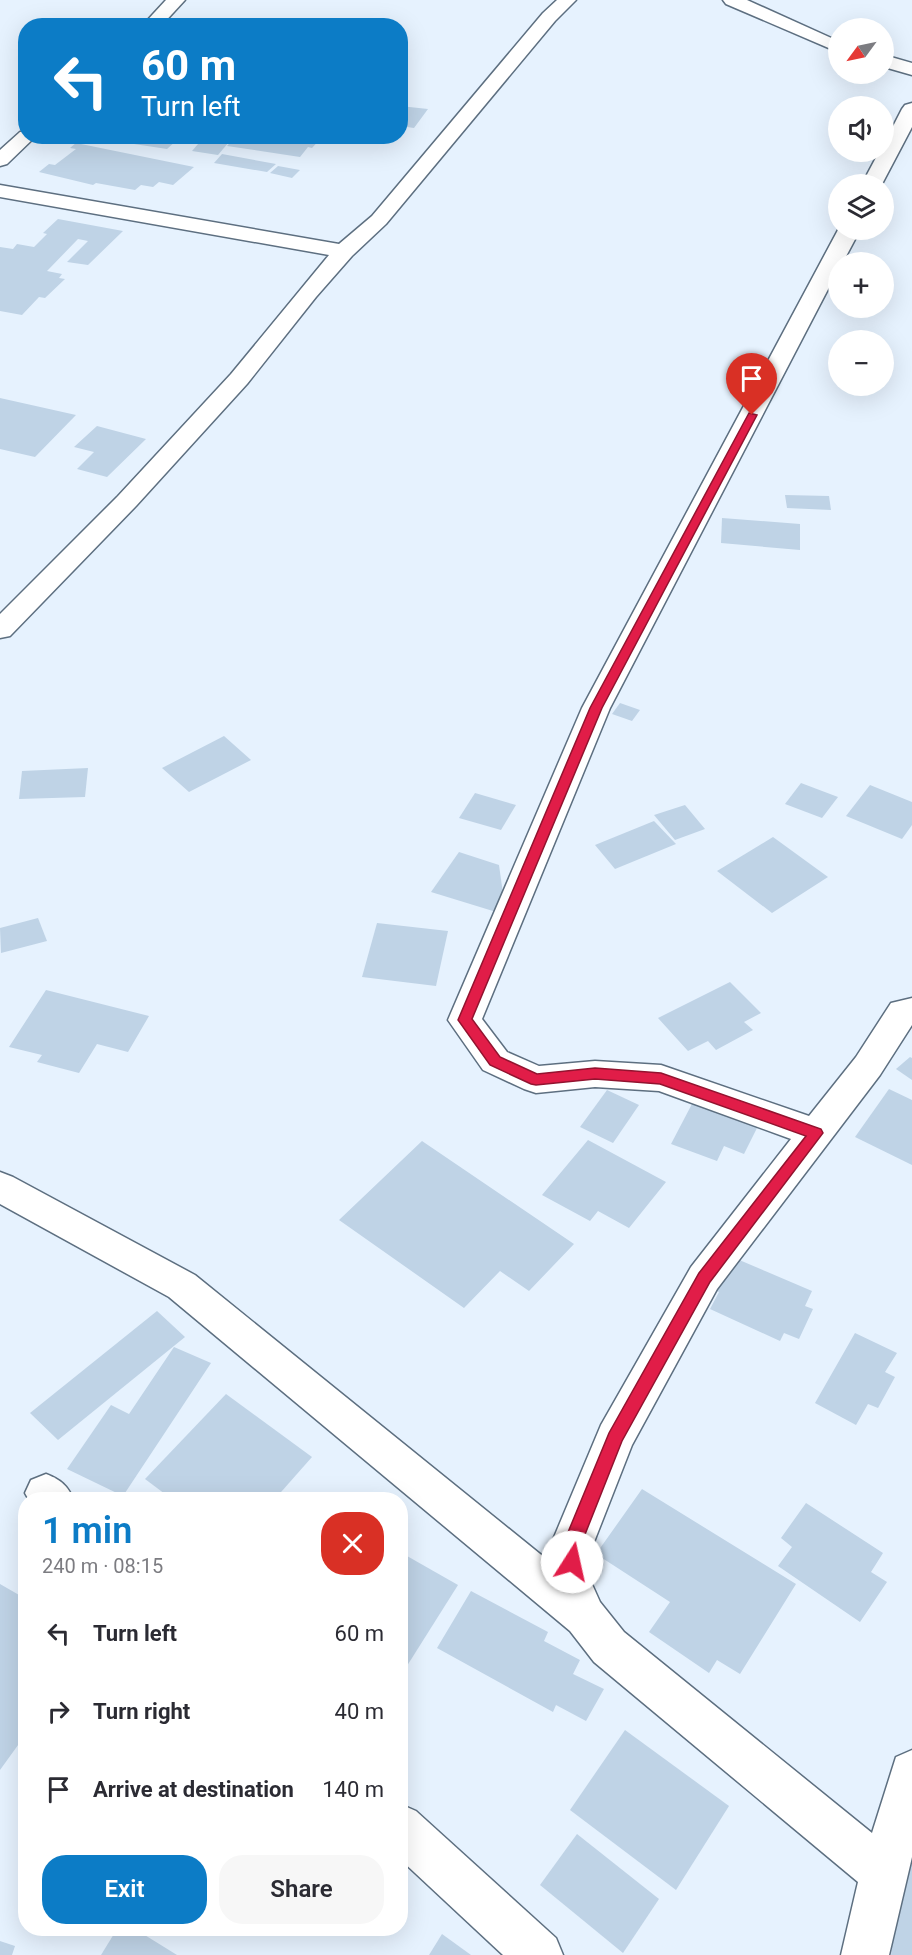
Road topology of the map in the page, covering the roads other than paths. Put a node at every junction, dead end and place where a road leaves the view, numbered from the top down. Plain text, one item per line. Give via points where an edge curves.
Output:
1 (176, 0) edge
2 (567, 0) edge
3 (732, 0) edge
4 (159, 18) edge
5 (828, 43) edge
6 (894, 64) edge
7 (912, 69) edge
8 (912, 109) edge
9 (18, 144) edge
10 (0, 160) edge
11 (877, 174) edge
12 (0, 191) edge
13 (844, 240) edge
14 (344, 252) junction
15 (0, 630) edge
16 (912, 1010) edge
17 (816, 1133) junction
18 (0, 1186) edge
19 (585, 1617) junction
20 (912, 1773) edge
21 (408, 1834) edge
22 (884, 1873) junction
23 (539, 1955) edge
24 (865, 1955) edge

1 - 4 street
2 - 14 street via 379,220
3 - 5 street
6 - 7 street
8 - 11 street
9 - 10 street
12 - 14 street
13 - 17 street via 596,708 465,1020 495,1061 536,1080 595,1074 661,1078
14 - 15 street via 239,379 127,501
16 - 17 street via 903,1012 868,1066
17 - 19 street via 704,1278 615,1438 573,1542 570,1582
18 - 19 street via 182,1286
19 - 22 street via 609,1647
20 - 22 street
21 - 23 street
22 - 24 street

